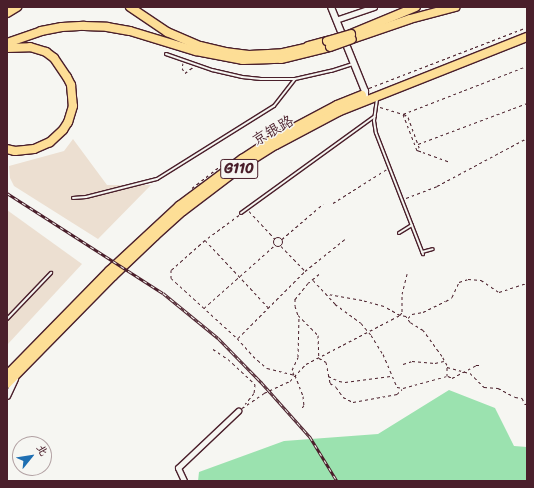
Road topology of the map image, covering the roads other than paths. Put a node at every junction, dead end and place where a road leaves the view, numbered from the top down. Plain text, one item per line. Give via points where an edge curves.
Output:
1 (17, 7) edge
2 (131, 7) edge
3 (331, 7) edge
4 (374, 7) edge
5 (416, 7) edge
6 (455, 7) edge
7 (7, 13) edge
8 (336, 20) junction
9 (527, 31) edge
10 (351, 36) junction
11 (527, 37) edge
12 (7, 43) edge
13 (328, 44) junction
14 (7, 48) edge
15 (166, 54) dead end
16 (353, 63) junction
17 (295, 79) junction
18 (379, 94) junction
19 (365, 95) junction
20 (375, 116) junction
21 (7, 149) edge
22 (73, 198) dead end
23 (241, 213) road end
24 (412, 225) junction
25 (400, 233) dead end
26 (432, 249) dead end
27 (51, 273) dead end
28 (7, 319) edge
29 (11, 373) edge
30 (7, 384) edge
31 (7, 396) edge
32 (238, 411) road end
33 (184, 481) edge

1 - 7 highway
2 - 13 highway via 180,36 225,49 284,52
3 - 8 street
4 - 8 street
5 - 10 highway
6 - 10 highway
8 - 16 street
9 - 19 highway, 京银路 / G110
10 - 13 highway, bridge
11 - 18 highway, 京银路 / G110
12 - 13 highway via 41,31 84,26 130,31 196,51 243,60 282,59
14 - 21 highway via 30,48 46,52 54,58 68,77 73,106 63,130 50,142 34,149
15 - 17 lane via 195,65 242,77
16 - 17 lane via 331,72
16 - 19 street
17 - 22 lane via 274,106 158,179
18 - 19 highway, 京银路 / G110
18 - 20 lane
19 - 29 highway, 京银路 / G110 via 262,153 188,206
20 - 23 lane
20 - 24 lane via 376,133
24 - 25 lane
24 - 26 lane via 422,253
27 - 28 lane
29 - 30 highway, 京银路 / G110
29 - 31 street
32 - 33 street via 178,468

